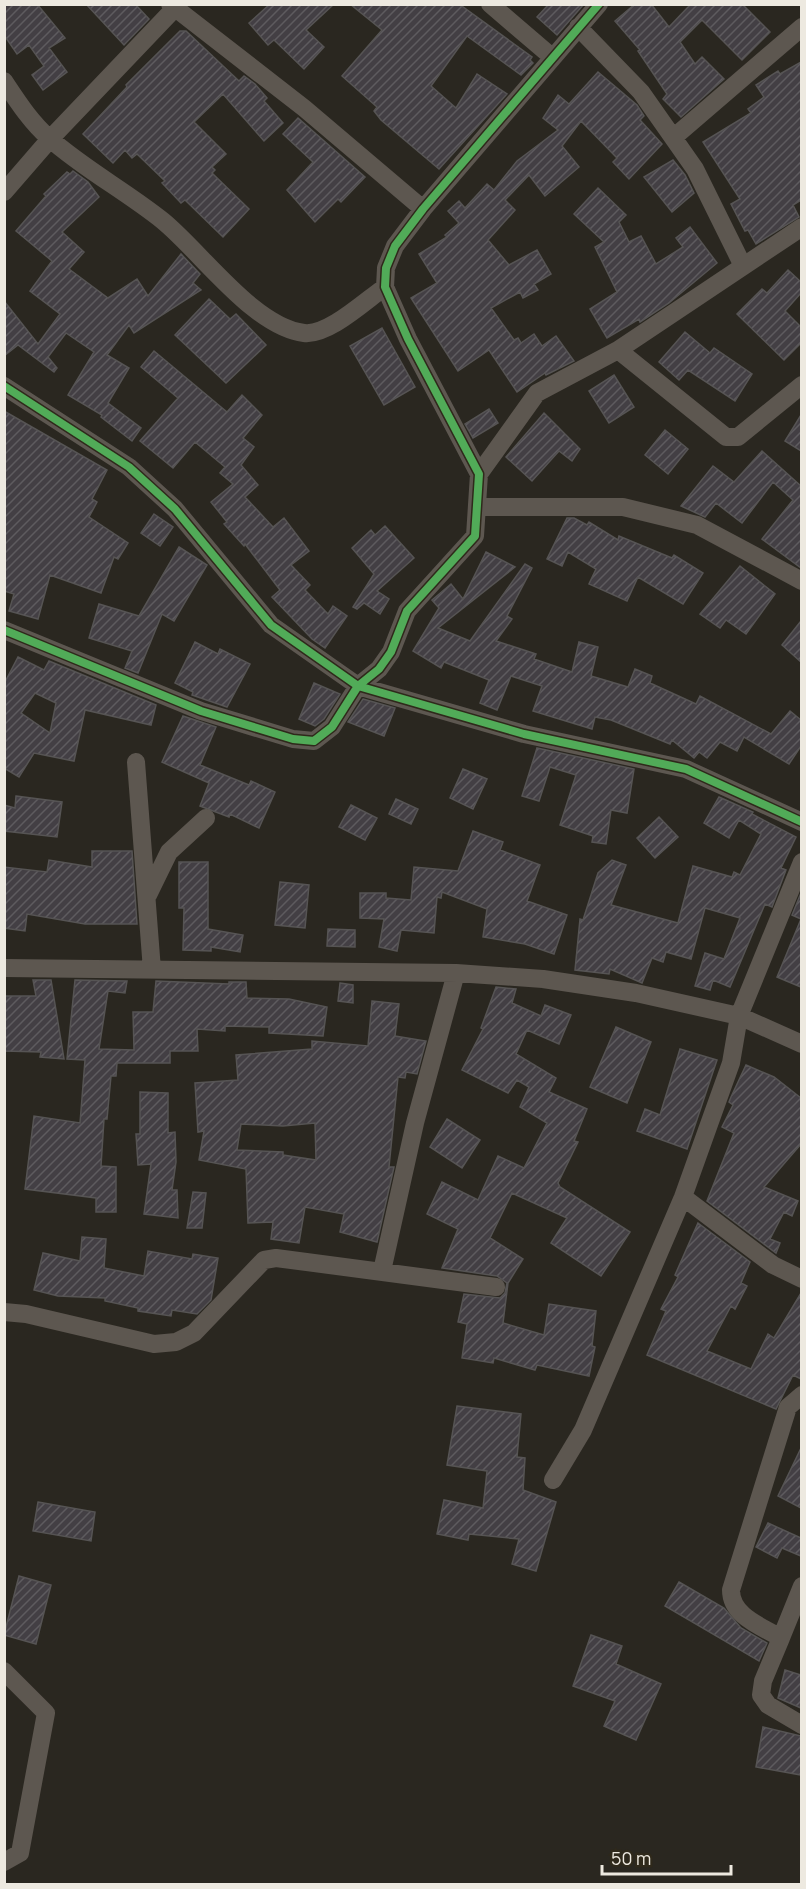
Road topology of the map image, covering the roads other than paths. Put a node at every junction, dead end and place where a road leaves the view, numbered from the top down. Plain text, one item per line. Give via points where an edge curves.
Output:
1 (490, 4) edge
2 (599, 4) edge
3 (172, 7) edge
4 (578, 27) junction
5 (801, 27) edge
6 (552, 57) junction
7 (4, 81) edge
8 (673, 138) junction
9 (50, 139) junction
10 (4, 192) edge
11 (423, 209) junction
12 (801, 227) edge
13 (743, 266) junction
14 (385, 287) junction
15 (618, 350) junction
16 (801, 385) edge
17 (4, 386) edge
18 (479, 474) junction
19 (479, 507) junction
20 (801, 581) edge
21 (6, 632) edge
22 (358, 686) junction
23 (136, 762) dead end
24 (206, 818) dead end
25 (801, 822) edge
26 (801, 862) edge
27 (147, 897) junction
28 (4, 968) edge
29 (152, 970) junction
30 (456, 973) junction
31 (739, 1016) junction
32 (801, 1044) edge
33 (683, 1197) junction
34 (382, 1271) junction
35 (801, 1279) edge
36 (496, 1287) dead end
37 (4, 1312) edge
38 (801, 1395) edge
39 (553, 1480) dead end
40 (801, 1586) edge
41 (781, 1638) junction
42 (4, 1671) edge
43 (801, 1725) edge
44 (4, 1862) edge

1 - 6 street
2 - 4 street
3 - 9 street
3 - 11 street via 304,108
4 - 6 street
4 - 8 street via 641,92
5 - 8 street
6 - 11 street
7 - 9 street via 24,113
8 - 13 street via 695,169
9 - 10 street
9 - 14 street via 164,222 261,315 283,329 306,334 323,332
11 - 14 street via 395,246 386,268
12 - 13 street
13 - 15 street
14 - 18 street
15 - 16 street via 726,437 738,437
15 - 18 street via 537,393
17 - 22 street via 129,467 175,509 271,625
18 - 19 street
19 - 20 street via 623,507 697,525
19 - 22 street via 475,536 407,610 391,652 379,669
21 - 22 street via 201,711 293,739 314,741 332,727
22 - 25 street via 524,734 686,769
23 - 27 street
24 - 27 street via 169,852
26 - 31 street
27 - 29 street
28 - 29 street
29 - 30 street
30 - 31 street via 543,979 636,993
30 - 34 street via 415,1123
31 - 32 street
31 - 33 street via 731,1063
33 - 35 street via 773,1265
33 - 39 street via 583,1430
34 - 36 street
34 - 37 street via 276,1258 264,1260 194,1333 176,1342 154,1344
38 - 41 street via 788,1407 731,1590 731,1602 738,1611
40 - 41 street
41 - 43 street via 761,1695 768,1705
42 - 44 street via 46,1713 20,1853

